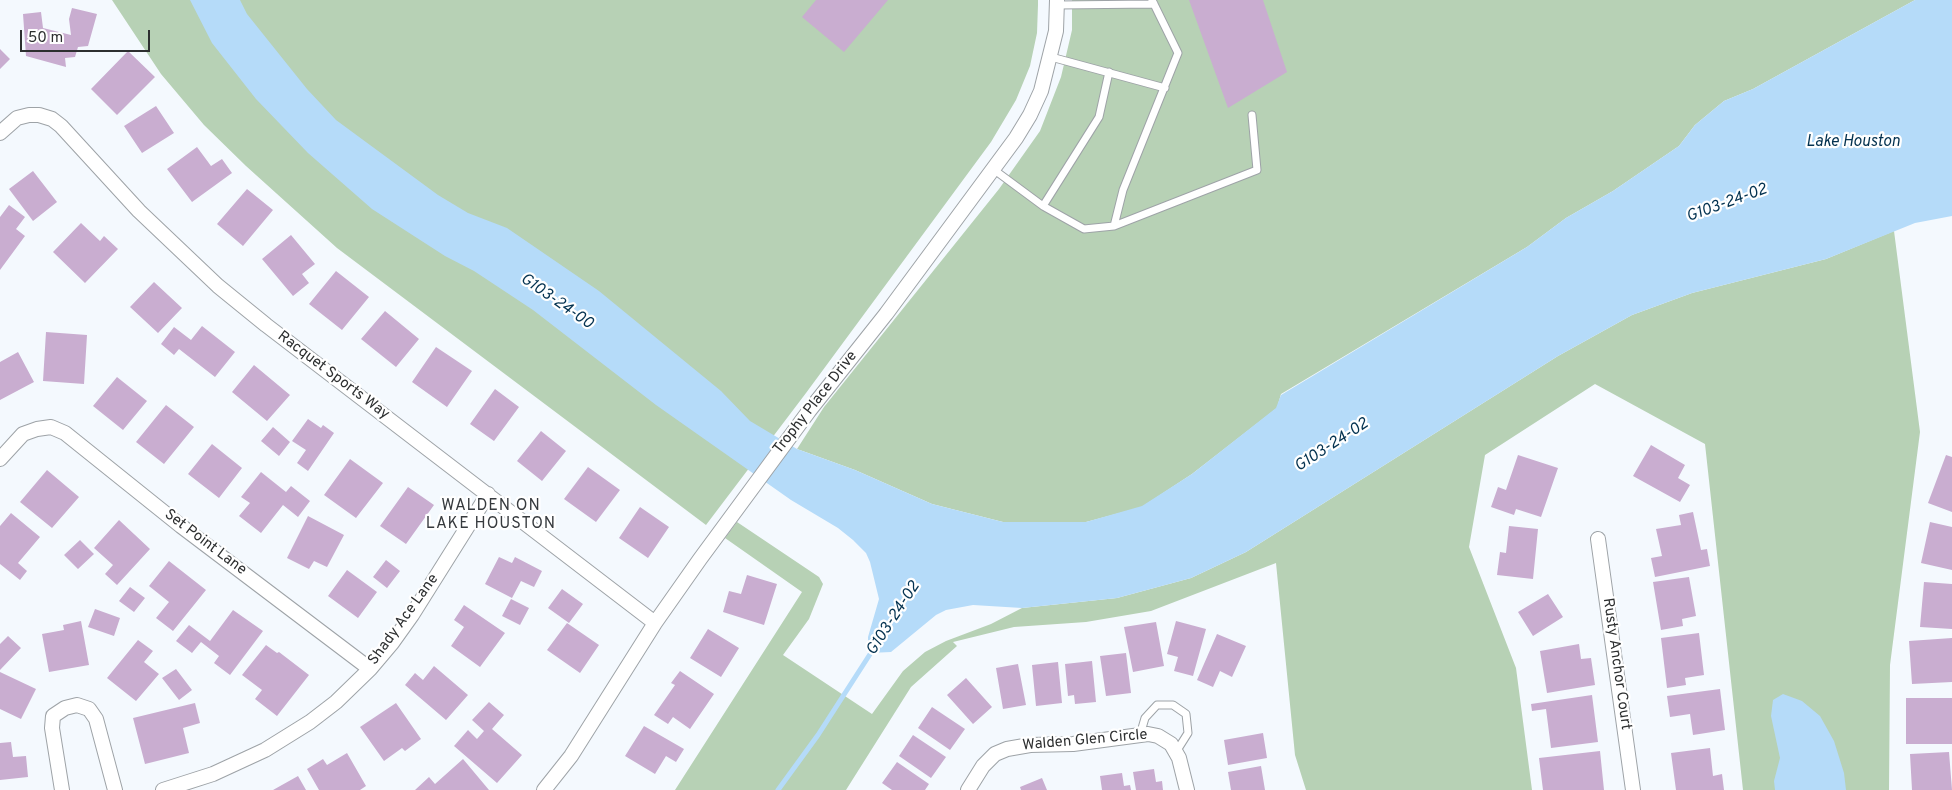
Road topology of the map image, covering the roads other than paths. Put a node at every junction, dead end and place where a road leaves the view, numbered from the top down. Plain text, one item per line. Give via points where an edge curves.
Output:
1 (1153, 2) edge
2 (1058, 3) edge
3 (1051, 57) junction
4 (1109, 72) junction
5 (1165, 88) junction
6 (1252, 115) dead end
7 (0, 133) edge
8 (993, 169) junction
9 (1043, 206) junction
10 (1114, 226) junction
11 (0, 459) edge
12 (488, 494) junction
13 (1598, 539) dead end
14 (655, 623) junction
15 (370, 668) junction
16 (1140, 735) junction
17 (1176, 752) junction
18 (62, 790) edge
19 (115, 790) edge
20 (163, 790) edge
21 (544, 790) edge
22 (968, 790) edge
23 (1186, 790) edge
24 (1633, 790) edge

1 - 2 lane
1 - 5 lane via 1178,53
2 - 3 street, Trophy Place Drive
3 - 4 lane
3 - 8 street, Trophy Place Drive via 1030,115
4 - 5 lane
4 - 9 lane via 1099,117
5 - 10 lane via 1123,190
6 - 10 lane via 1257,170
7 - 12 street, Racquet Sports Way via 17,118 29,115 52,118 139,211 218,286
8 - 9 lane
8 - 14 street, Trophy Place Drive via 886,314 809,411
9 - 10 lane via 1084,230
11 - 15 street, Set Point Lane via 24,434 51,427 65,433 181,526
12 - 14 street, Racquet Sports Way
12 - 15 street, Shady Ace Lane via 412,615
13 - 24 street, Rusty Anchor Court
14 - 21 street, Trophy Place Drive via 589,730
15 - 20 street, Shady Ace Lane via 317,717 264,750 213,774
16 - 17 street, Walden Glen Circle via 1158,736 1171,744
16 - 17 lane via 1145,718 1157,705 1173,705 1186,714 1188,733
16 - 22 street, Walden Glen Circle via 1007,749 994,754
17 - 23 street
18 - 19 street via 52,728 54,716 64,708 77,705 89,709 96,719

